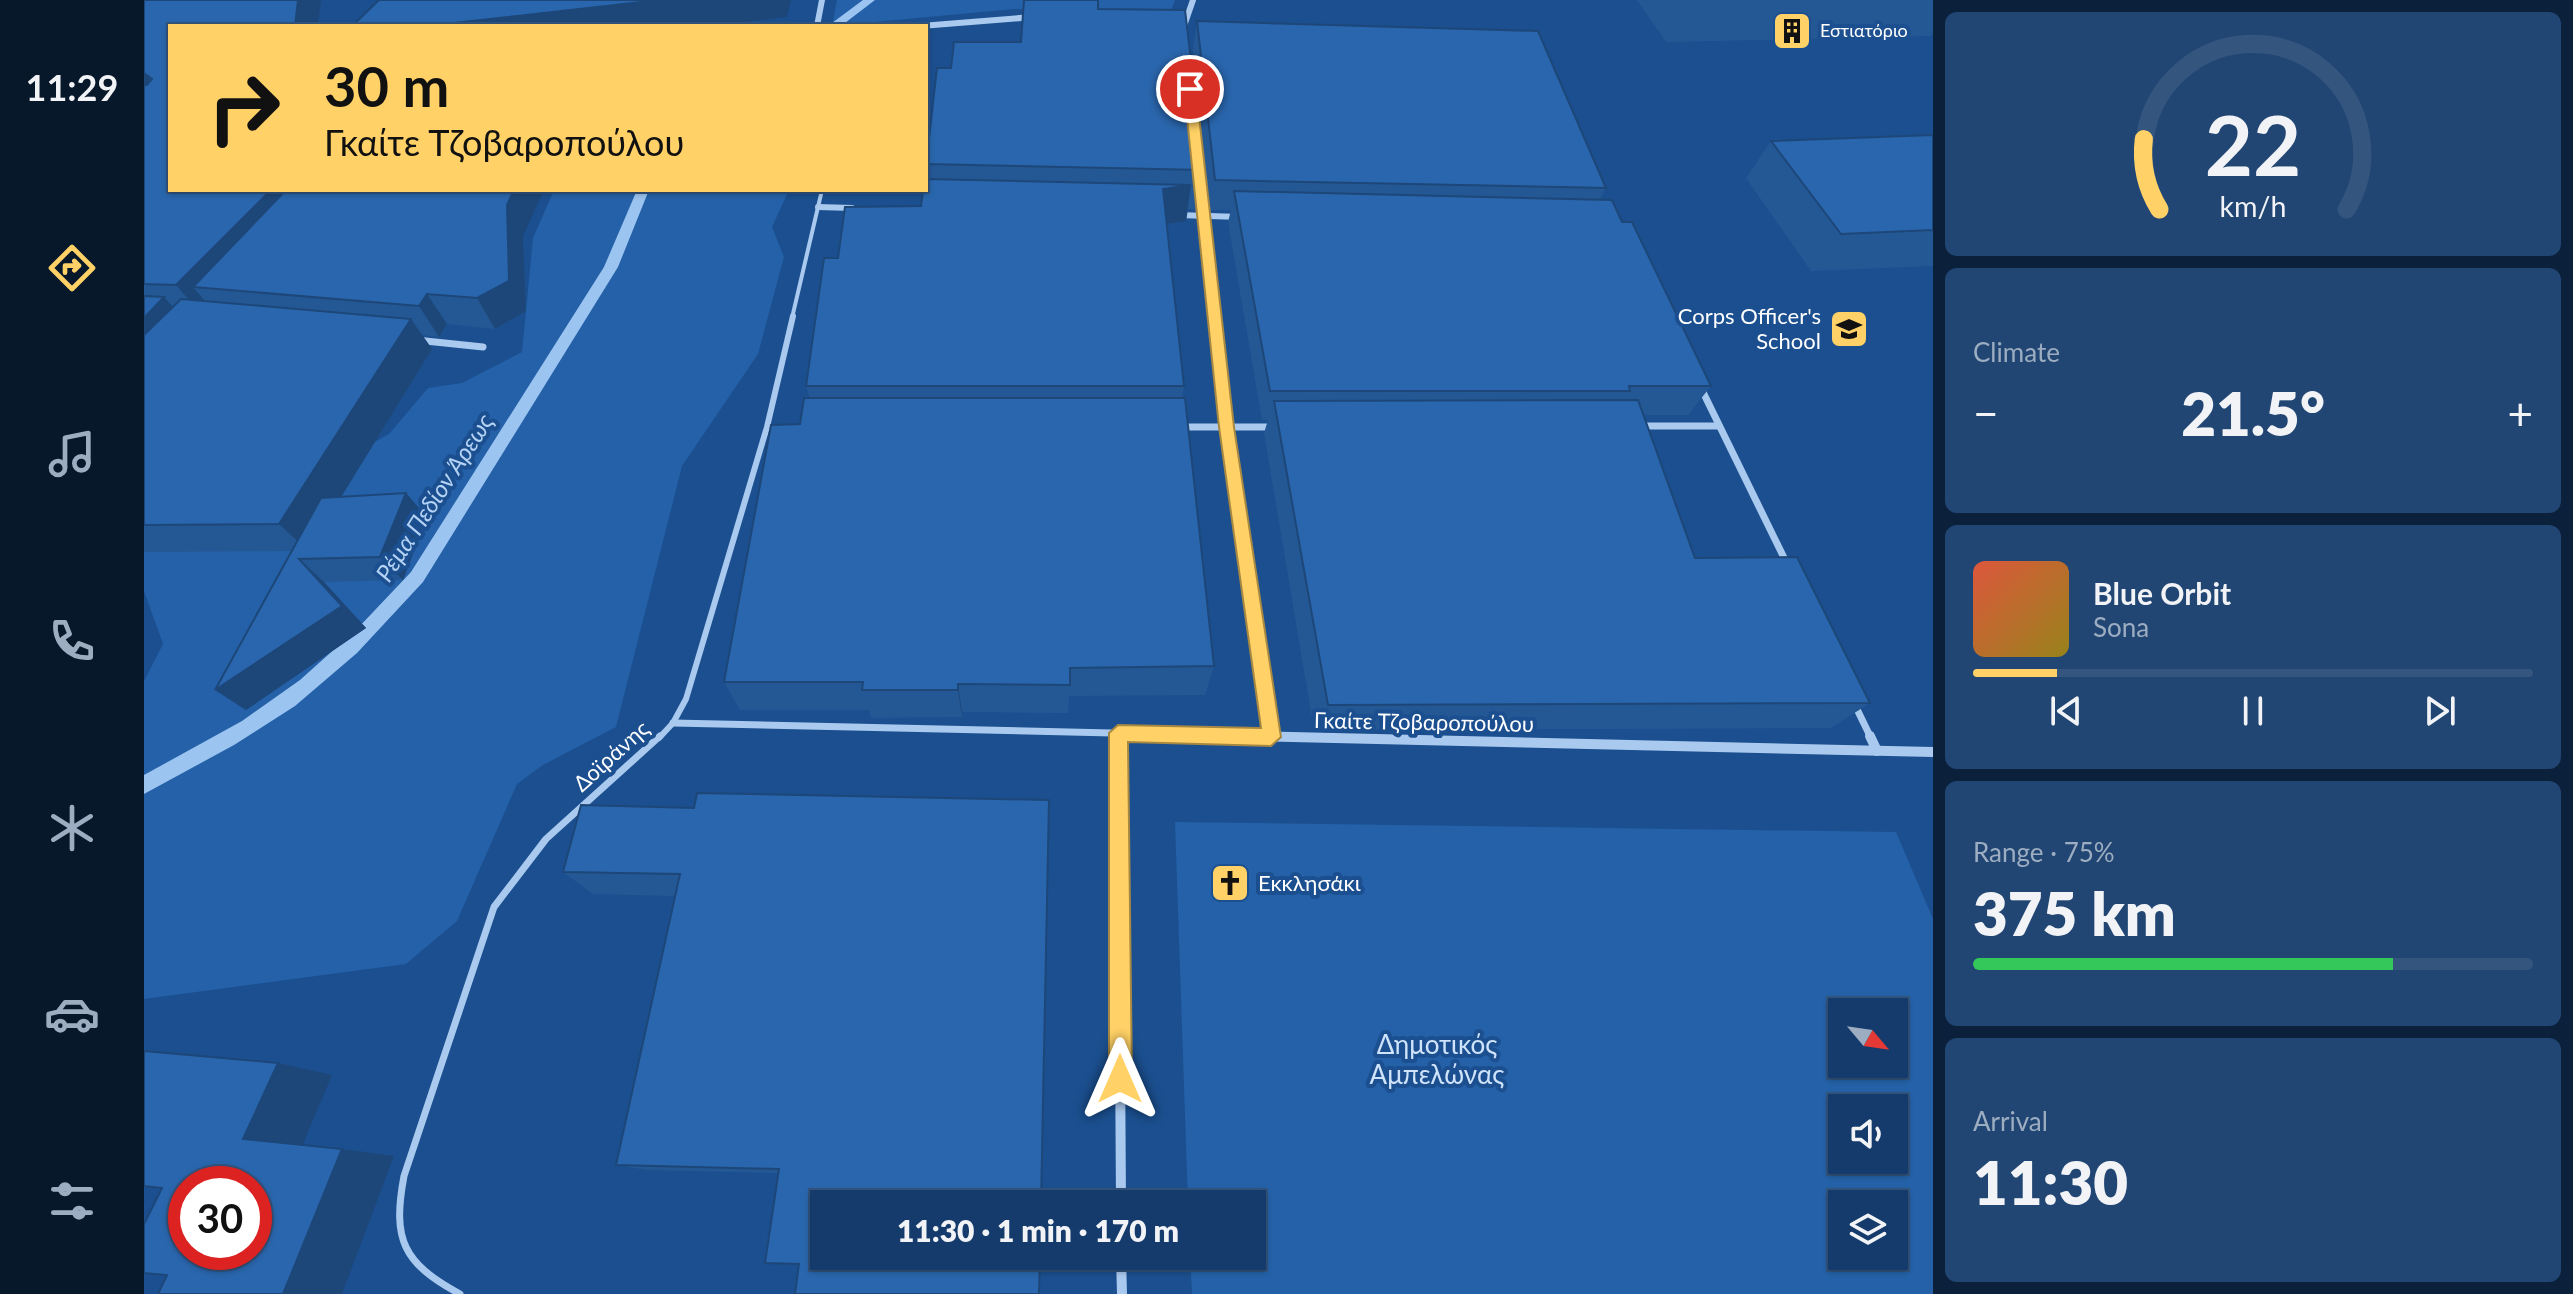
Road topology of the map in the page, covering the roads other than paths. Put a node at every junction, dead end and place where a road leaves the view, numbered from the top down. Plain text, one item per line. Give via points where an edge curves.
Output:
1 (822, 0) edge
2 (1193, 0) edge
3 (1047, 17) edge
4 (817, 24) edge
5 (1172, 24) edge
6 (1184, 25) junction
7 (928, 26) edge
8 (1198, 27) edge
9 (1185, 41) edge
10 (1199, 184) edge
11 (822, 192) edge
12 (818, 207) junction
13 (866, 209) edge
14 (1170, 215) dead end
15 (1202, 216) junction
16 (1248, 217) edge
17 (407, 340) edge
18 (483, 347) dead end
19 (1698, 383) edge
20 (1624, 426) edge
21 (1719, 426) junction
22 (767, 427) junction
23 (783, 427) edge
24 (1163, 427) edge
25 (1227, 427) junction
26 (1290, 427) edge
27 (1795, 581) edge
28 (1850, 694) edge
29 (673, 723) junction
30 (1118, 733) junction
31 (1271, 737) junction
32 (1877, 751) junction
33 (1933, 752) edge
34 (1121, 1190) edge
35 (1121, 1270) edge
36 (460, 1294) edge
37 (1122, 1294) edge

1 - 4 street
2 - 6 street
3 - 7 street
5 - 6 street
6 - 8 street
6 - 9 street
10 - 15 street
11 - 12 lane, Δοϊράνης
12 - 13 street
12 - 22 lane, Δοϊράνης
14 - 15 street
15 - 16 street
15 - 25 street
17 - 18 street
19 - 21 street
20 - 21 street
21 - 27 street
22 - 23 street
22 - 29 lane, Δοϊράνης via 686,699
24 - 25 street
25 - 26 street
25 - 31 street
28 - 32 street
29 - 30 street, Γκαίτε Τζοβαροπούλου
29 - 36 lane, Δοϊράνης via 530,854 494,907 397,1208 398,1236 409,1261
30 - 31 street, Γκαίτε Τζοβαροπούλου
30 - 34 street
31 - 32 street, Γκαίτε Τζοβαροπούλου
32 - 33 street, Γκαίτε Τζοβαροπούλου
35 - 37 street

